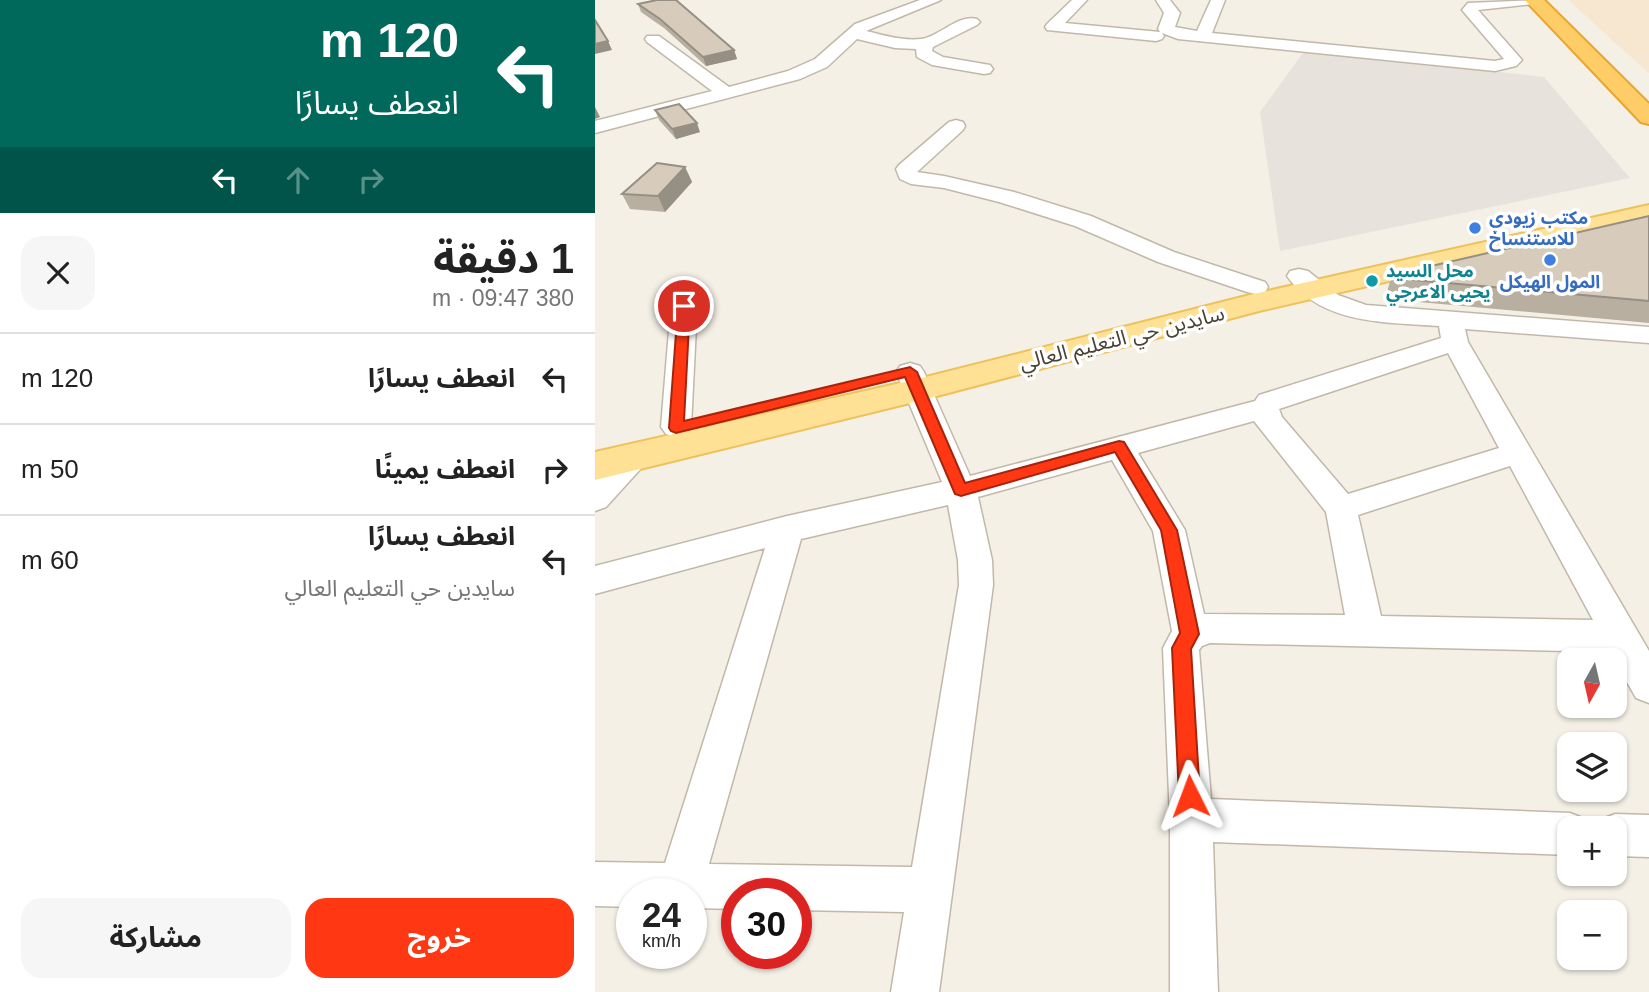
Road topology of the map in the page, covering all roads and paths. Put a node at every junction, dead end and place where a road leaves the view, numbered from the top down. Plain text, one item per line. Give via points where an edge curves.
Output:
1 (934, 0) edge
2 (1080, 0) edge
3 (1163, 0) edge
4 (1218, 0) edge
5 (1534, 0) edge
6 (1556, 0) edge
7 (972, 22) dead end
8 (854, 33) junction
9 (1156, 36) dead end
10 (1202, 36) junction
11 (653, 39) dead end
12 (925, 44) junction
13 (983, 69) dead end
14 (1649, 92) edge
15 (726, 93) junction
16 (1649, 117) edge
17 (956, 126) dead end
18 (595, 127) edge
19 (1649, 200) edge
20 (1649, 213) edge
21 (1306, 283) junction
22 (1256, 287) junction
23 (684, 306) dead end
24 (1453, 331) junction
25 (1649, 335) edge
26 (914, 381) junction
27 (1265, 408) junction
28 (676, 428) junction
29 (1119, 446) junction
30 (595, 447) edge
31 (1517, 453) junction
32 (634, 456) junction
33 (595, 466) edge
34 (961, 490) junction
35 (595, 499) edge
36 (1341, 508) junction
37 (787, 529) junction
38 (595, 580) edge
39 (1366, 630) junction
40 (1190, 634) junction
41 (1619, 636) junction
42 (1649, 686) edge
43 (1191, 820) junction
44 (1557, 834) edge
45 (1627, 835) edge
46 (1649, 836) edge
47 (683, 878) edge
48 (595, 884) edge
49 (616, 885) edge
50 (707, 887) edge
51 (930, 890) junction
52 (915, 992) edge
53 (1193, 992) edge

1 - 8 street
2 - 9 street via 1053,27
3 - 10 street via 1173,13 1166,29
4 - 10 street
5 - 10 street via 1484,4 1470,10 1514,60 1502,65
5 - 16 highway
6 - 14 highway
7 - 12 street
8 - 12 street via 895,43
8 - 15 street via 821,63
11 - 15 street
12 - 13 street via 923,53 928,58
15 - 18 street
17 - 22 street via 906,169 907,175 1006,197
19 - 21 main road, سايدين حي التعليم العالي
20 - 21 main road, سايدين حي التعليم العالي
21 - 22 main road, سايدين حي التعليم العالي
21 - 24 street via 1343,309
21 - 26 main road, سايدين حي التعليم العالي
22 - 26 main road, سايدين حي التعليم العالي
23 - 28 street
24 - 25 street
24 - 27 street via 1269,402
24 - 31 street
26 - 28 main road, سايدين حي التعليم العالي
26 - 32 main road, سايدين حي التعليم العالي
26 - 34 street
27 - 29 street
27 - 36 street via 1268,419
28 - 30 main road, سايدين حي التعليم العالي
29 - 34 street
29 - 40 street via 1169,530
31 - 36 street
31 - 41 street
32 - 33 main road, سايدين حي التعليم العالي
32 - 35 street
34 - 37 street
34 - 51 street via 977,585
36 - 39 street
37 - 38 street
37 - 47 street
39 - 40 street via 1210,628
39 - 41 street
40 - 43 street via 1181,648
41 - 42 street
43 - 44 street
43 - 53 street
45 - 46 street
48 - 49 street
50 - 51 street
51 - 52 street

